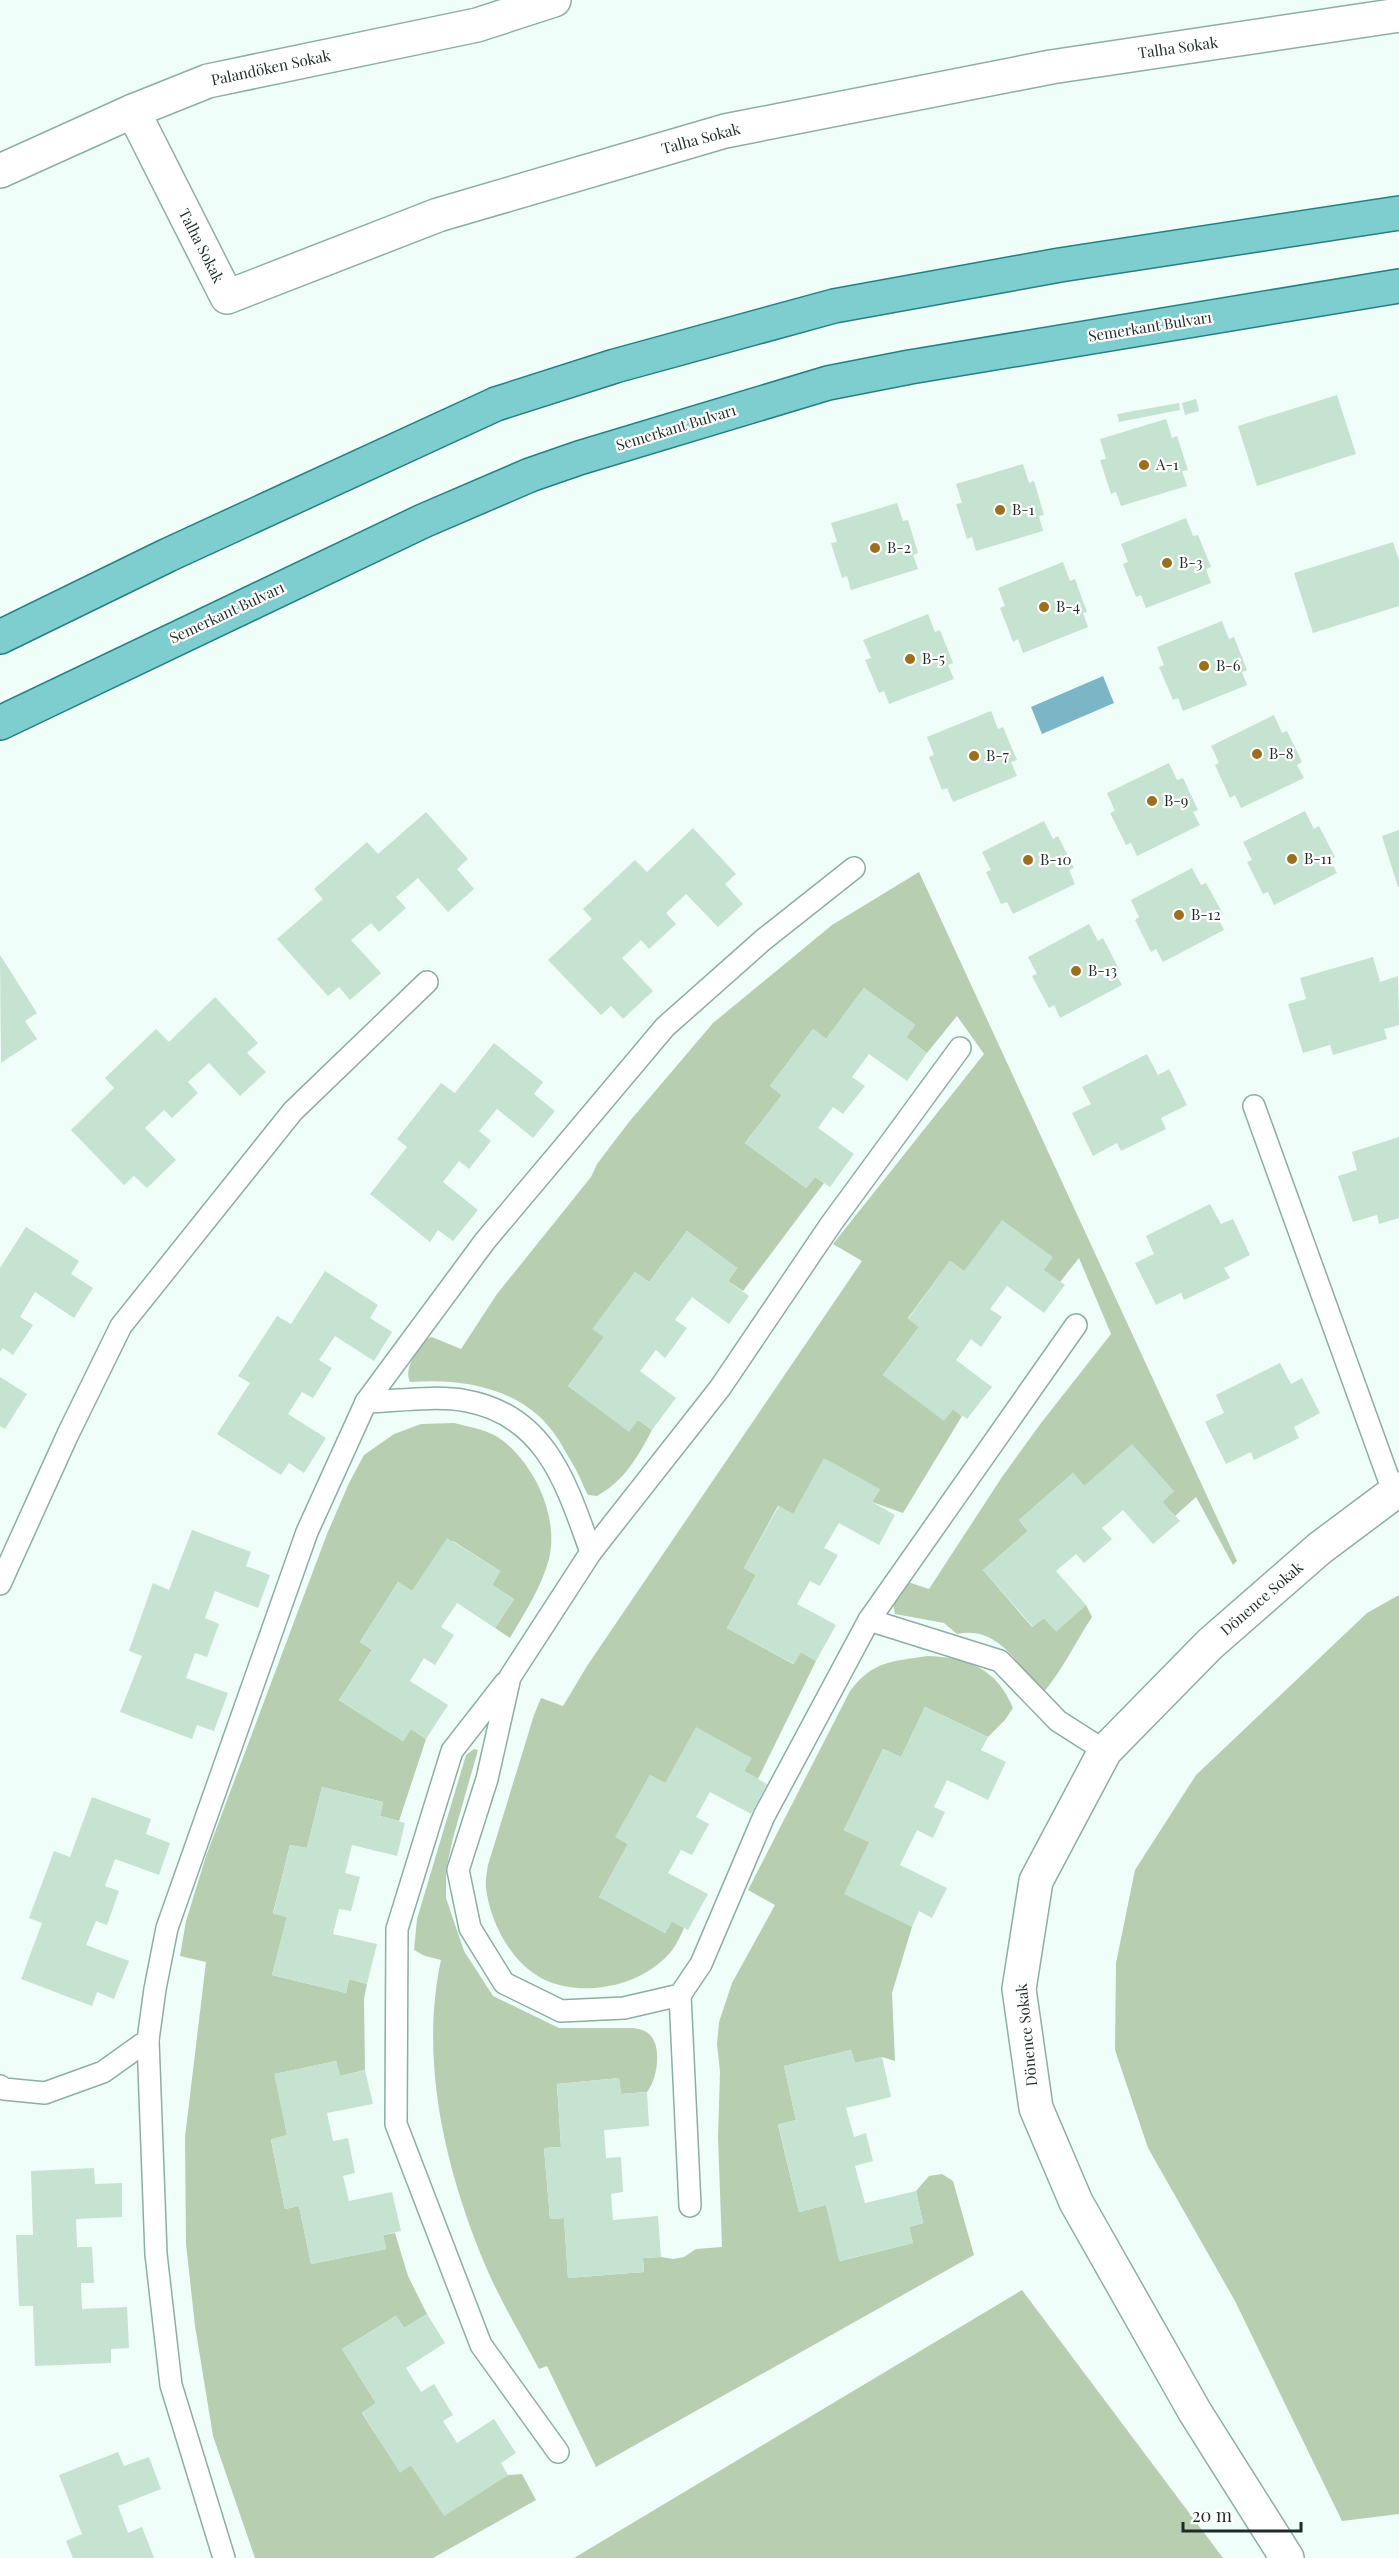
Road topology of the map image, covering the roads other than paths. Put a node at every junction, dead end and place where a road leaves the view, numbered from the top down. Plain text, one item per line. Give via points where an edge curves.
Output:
1 (554, 0) edge
2 (1399, 15) edge
3 (133, 111) junction
4 (0, 171) edge
5 (1399, 213) edge
6 (1399, 286) edge
7 (0, 637) edge
8 (0, 723) edge
9 (854, 868) dead end
10 (427, 982) dead end
11 (960, 1048) dead end
12 (1254, 1106) dead end
13 (1076, 1325) dead end
14 (366, 1402) junction
15 (1396, 1490) edge
16 (591, 1552) junction
17 (0, 1584) edge
18 (869, 1620) junction
19 (510, 1677) junction
20 (1106, 1751) junction
21 (680, 1995) junction
22 (148, 2040) junction
23 (0, 2086) edge
24 (690, 2206) dead end
25 (558, 2452) dead end
26 (224, 2558) edge
27 (1287, 2558) edge

1 - 3 street, Palandöken Sokak via 477,25 208,81
2 - 3 street, Talha Sokak via 1051,67 725,131 438,215 227,297
3 - 4 street, Palandöken Sokak
5 - 7 main road via 1060,265 834,306 615,366 496,404
6 - 8 main road, Semerkant Bulvarı via 828,383 579,458 423,521
9 - 14 lane via 665,1027 484,1241
10 - 17 lane via 293,1111 121,1326
11 - 16 lane via 831,1224 720,1388
12 - 15 lane
13 - 18 lane
14 - 16 lane via 467,1401 506,1415 538,1439 564,1478
14 - 22 lane via 307,1532 167,1928
15 - 20 street, Dönence Sokak via 1320,1548 1210,1644
16 - 19 lane
18 - 20 lane via 1000,1661 1058,1721
18 - 21 lane via 764,1816 701,1964
19 - 21 lane via 487,1779 458,1870 471,1928 504,1983 561,2011 624,2008
19 - 25 lane via 452,1751 397,1929 396,2124 481,2345
20 - 27 street, Dönence Sokak via 1036,1881 1019,1989 1036,2108 1076,2202 1195,2412
21 - 24 lane
22 - 23 lane via 103,2072 45,2093
22 - 26 lane via 156,2254 171,2385

